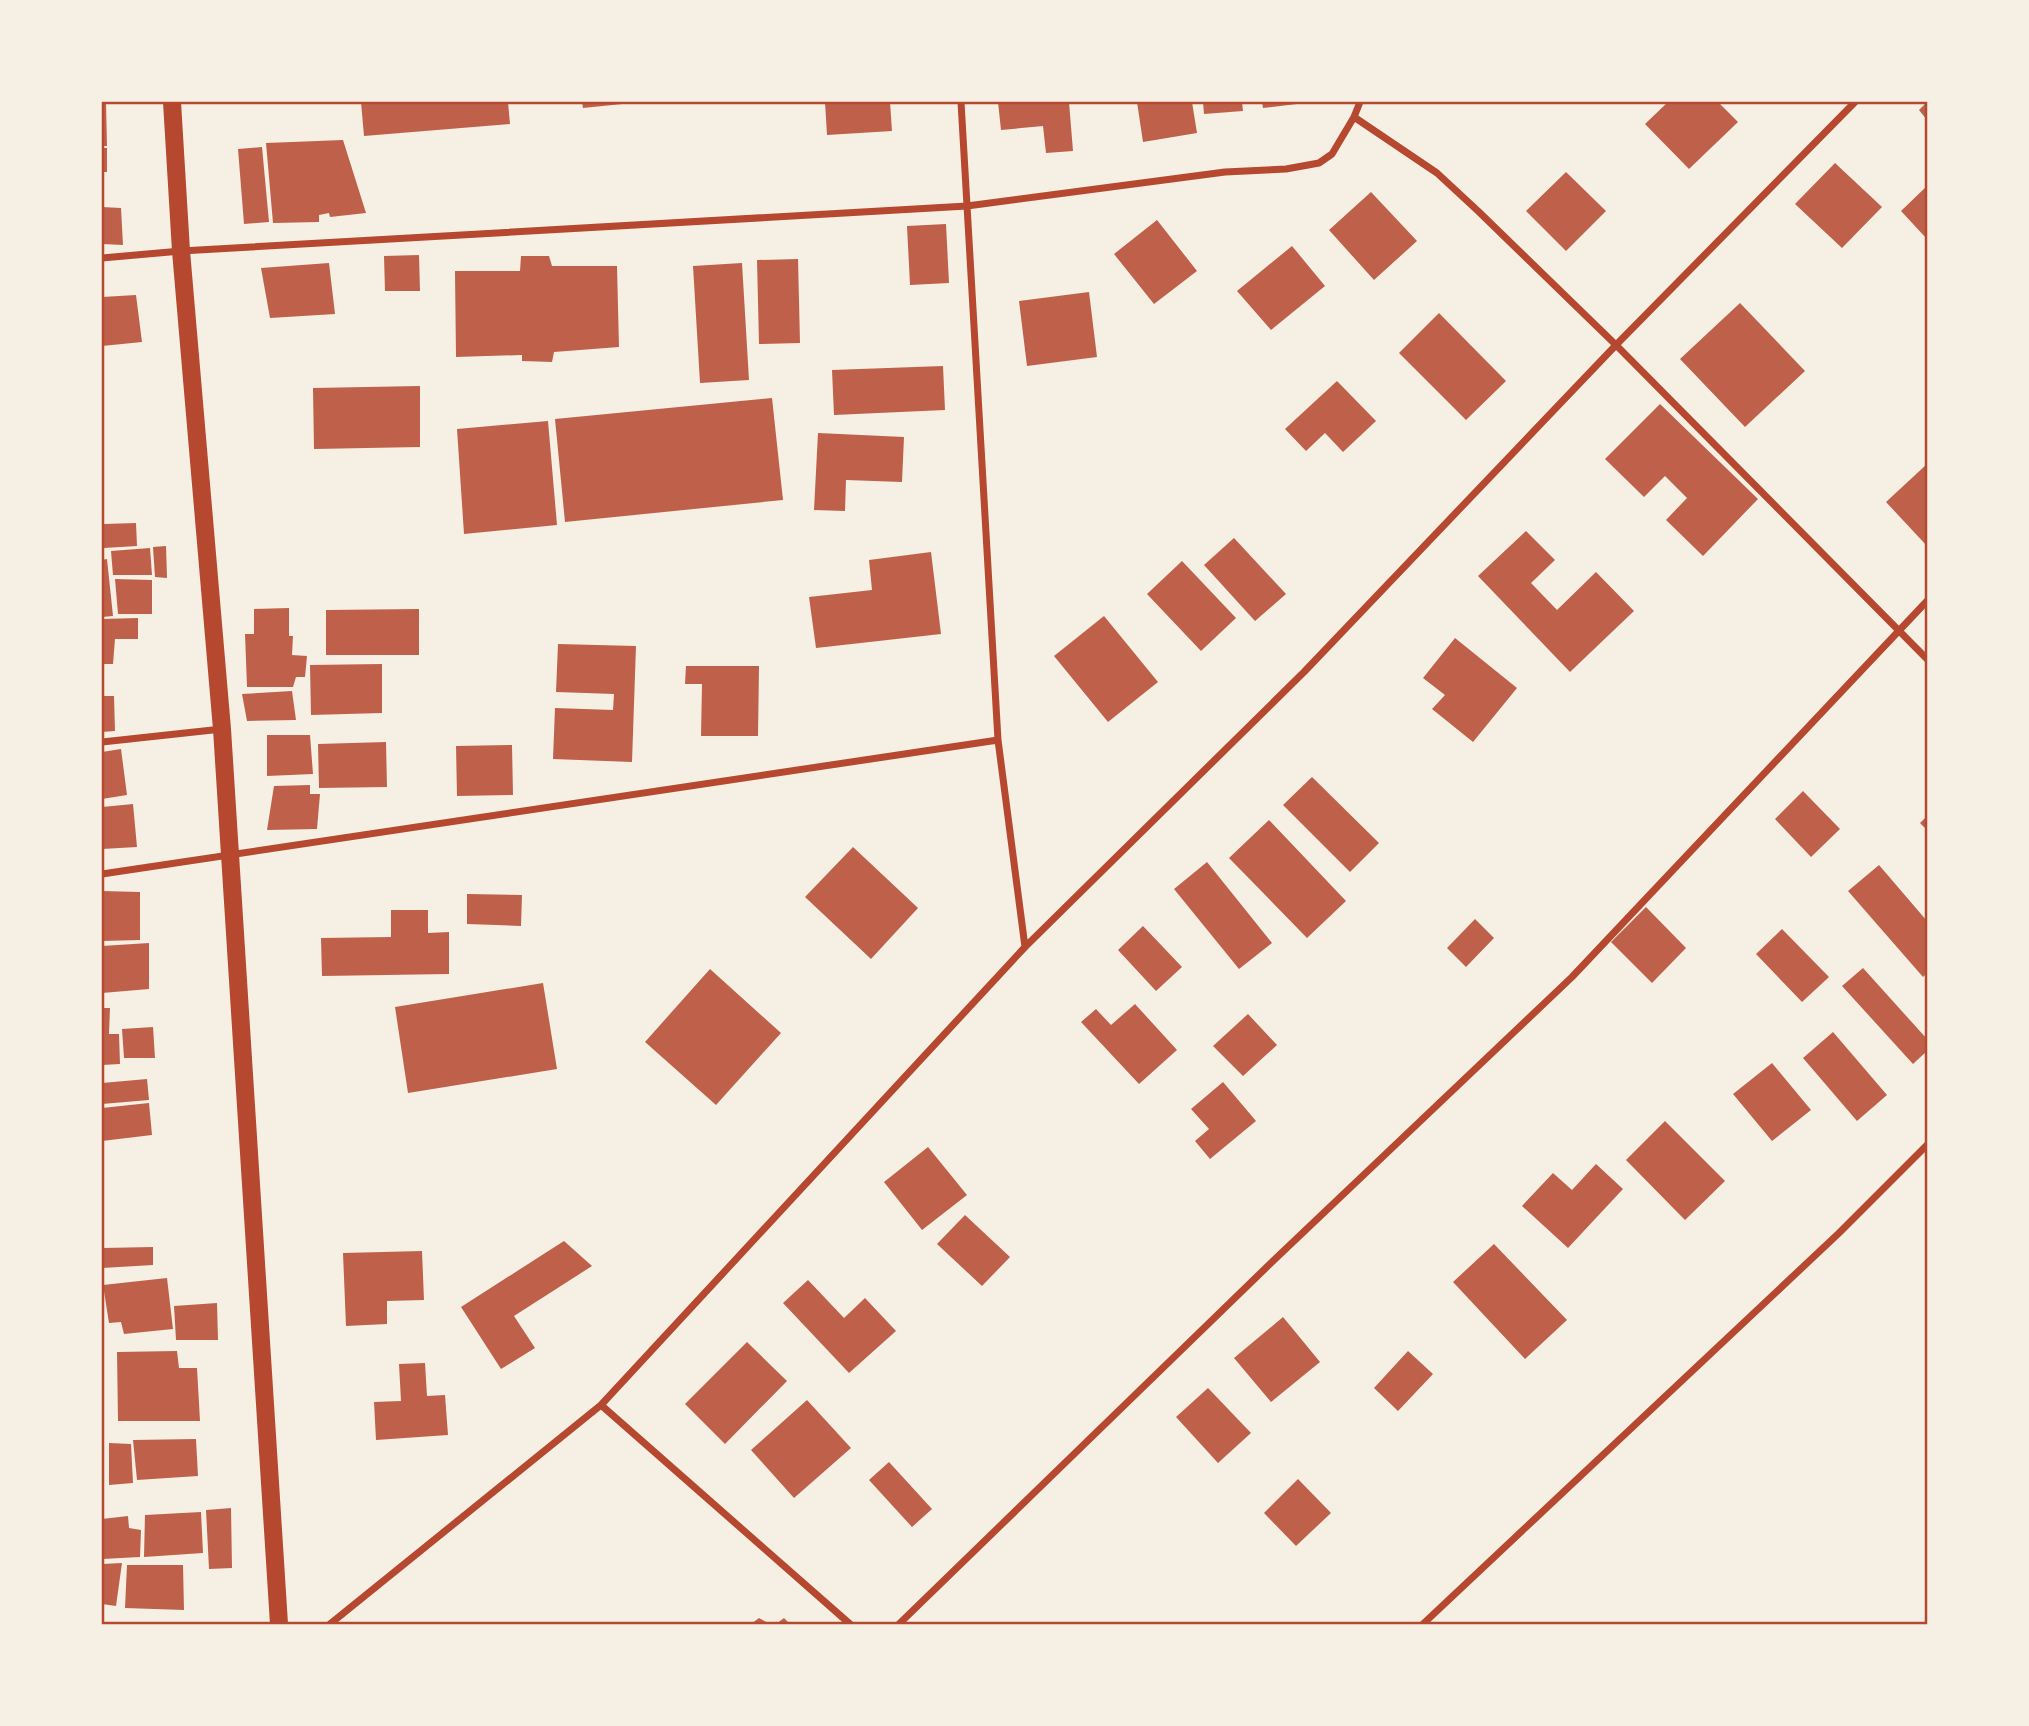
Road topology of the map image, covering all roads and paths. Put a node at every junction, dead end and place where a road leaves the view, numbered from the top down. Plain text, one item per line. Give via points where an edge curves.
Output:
1 (172, 102) edge
2 (961, 102) edge
3 (1360, 102) edge
4 (1855, 102) edge
5 (1354, 117) junction
6 (967, 206) junction
7 (181, 251) junction
8 (102, 258) edge
9 (1616, 345) junction
10 (1927, 601) edge
11 (1899, 630) junction
12 (1927, 659) edge
13 (222, 729) junction
14 (998, 740) junction
15 (102, 742) edge
16 (229, 855) junction
17 (102, 874) edge
18 (1025, 947) junction
19 (1927, 1145) edge
20 (601, 1405) junction
21 (279, 1625) edge
22 (330, 1625) edge
23 (850, 1625) edge
24 (899, 1625) edge
25 (1423, 1625) edge

1 - 7 main road
2 - 6 street
3 - 5 street
4 - 9 street
5 - 6 street via 1332,154 1304,167 1226,172
5 - 9 street via 1437,173
6 - 7 street
6 - 14 street
7 - 8 street
7 - 13 main road
9 - 11 street
9 - 18 street via 1304,672
10 - 11 street
11 - 12 street
11 - 24 street via 1572,977
13 - 15 street
13 - 16 main road
14 - 16 street
14 - 18 street
16 - 17 street
16 - 21 main road
18 - 20 street
19 - 25 street
20 - 22 street
20 - 23 street

